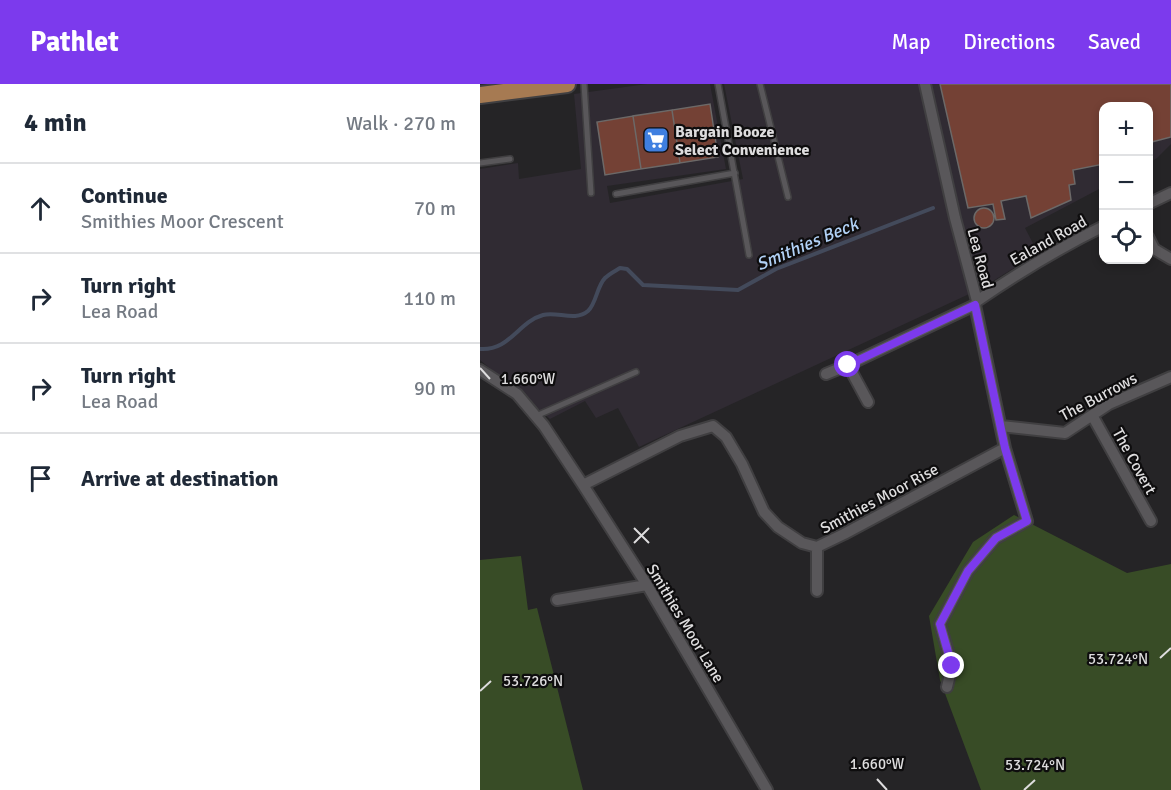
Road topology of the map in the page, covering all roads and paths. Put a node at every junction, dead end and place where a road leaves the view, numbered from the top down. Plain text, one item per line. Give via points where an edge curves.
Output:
1 (567, 84) edge
2 (584, 84) edge
3 (718, 84) edge
4 (760, 84) edge
5 (925, 84) edge
6 (527, 86) edge
7 (480, 95) edge
8 (510, 159) dead end
9 (480, 163) edge
10 (735, 174) junction
11 (591, 193) dead end
12 (1171, 193) edge
13 (616, 194) dead end
14 (788, 197) dead end
15 (1153, 202) edge
16 (1099, 228) edge
17 (1153, 247) edge
18 (750, 255) dead end
19 (1171, 259) edge
20 (976, 303) junction
21 (848, 365) junction
22 (480, 370) edge
23 (636, 372) dead end
24 (826, 374) dead end
25 (1171, 377) edge
26 (868, 402) dead end
27 (1092, 415) junction
28 (536, 416) junction
29 (1001, 426) junction
30 (1005, 448) junction
31 (584, 485) junction
32 (1151, 521) dead end
33 (817, 547) junction
34 (647, 585) junction
35 (817, 591) dead end
36 (557, 600) dead end
37 (947, 687) dead end
38 (767, 790) edge

1 - 6 main road
2 - 11 lane
3 - 10 lane
4 - 14 lane
5 - 20 street, Lea Road
6 - 7 main road
8 - 9 lane
10 - 13 lane
10 - 18 lane
12 - 15 street
16 - 20 street, Ealand Road via 1019,273
17 - 19 street
20 - 21 street, Ealand Road
20 - 29 street, Lea Road
21 - 24 street, Ealand Road
21 - 26 street
22 - 28 street, Smithies Moor Lane via 516,394
23 - 28 lane
25 - 27 street, The Burrows
27 - 29 street, The Burrows via 1065,433
27 - 32 street, The Covert
28 - 31 street, Smithies Moor Lane
29 - 30 street, Lea Road
30 - 33 street, Smithies Moor Rise
30 - 37 street, Lea Road via 1027,521 996,538 968,571 940,624 952,666
31 - 33 street, Smithies Moor Rise via 680,436 713,426 726,437 764,512 802,543
31 - 34 street, Smithies Moor Lane
33 - 35 street
34 - 36 street
34 - 38 street, Smithies Moor Lane

